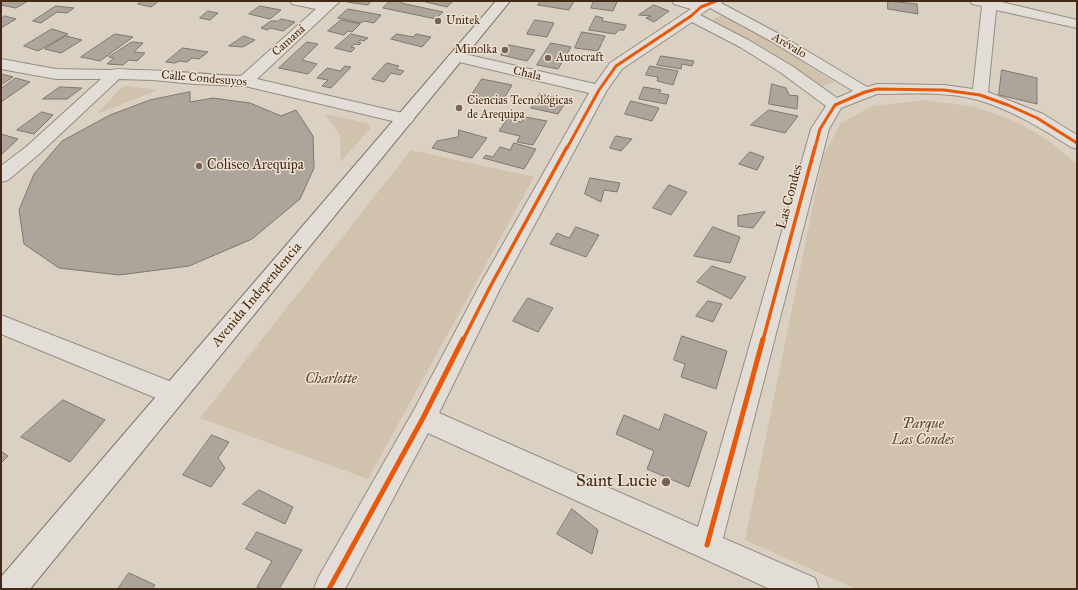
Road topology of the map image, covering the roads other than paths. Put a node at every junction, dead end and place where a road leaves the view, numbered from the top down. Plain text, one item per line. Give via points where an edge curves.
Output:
1 (297, 1) edge
2 (503, 1) edge
3 (985, 2) edge
4 (330, 4) edge
5 (700, 6) edge
6 (1077, 24) edge
7 (456, 57) junction
8 (1, 64) edge
9 (117, 74) junction
10 (245, 81) junction
11 (599, 90) junction
12 (865, 92) junction
13 (980, 95) junction
14 (835, 105) junction
15 (405, 119) junction
16 (1077, 143) edge
17 (1, 176) edge
18 (1, 324) edge
19 (172, 394) junction
20 (423, 418) junction
21 (707, 546) junction
22 (11, 589) edge
23 (330, 589) edge
24 (804, 589) edge

1 - 4 street
2 - 7 street, Avenida Independencia
3 - 6 street
3 - 13 street
4 - 10 street, Camaná
5 - 11 street via 616,66
5 - 12 street, Arévalo via 774,37
5 - 14 street, Arévalo via 745,44 786,69
7 - 11 street, Chala
7 - 15 street, Avenida Independencia
8 - 9 street, Calle Condesuyos via 56,74
9 - 10 street, Calle Condesuyos
9 - 17 street
10 - 15 street, Calle Condesuyos
11 - 20 street via 490,287
12 - 13 street via 877,89 944,90
12 - 14 street
13 - 16 street via 1037,118
14 - 21 street, Las Condes via 820,129
15 - 19 street, Avenida Independencia
18 - 19 street
19 - 22 street, Avenida Independencia
20 - 21 street
20 - 23 street
21 - 24 street

